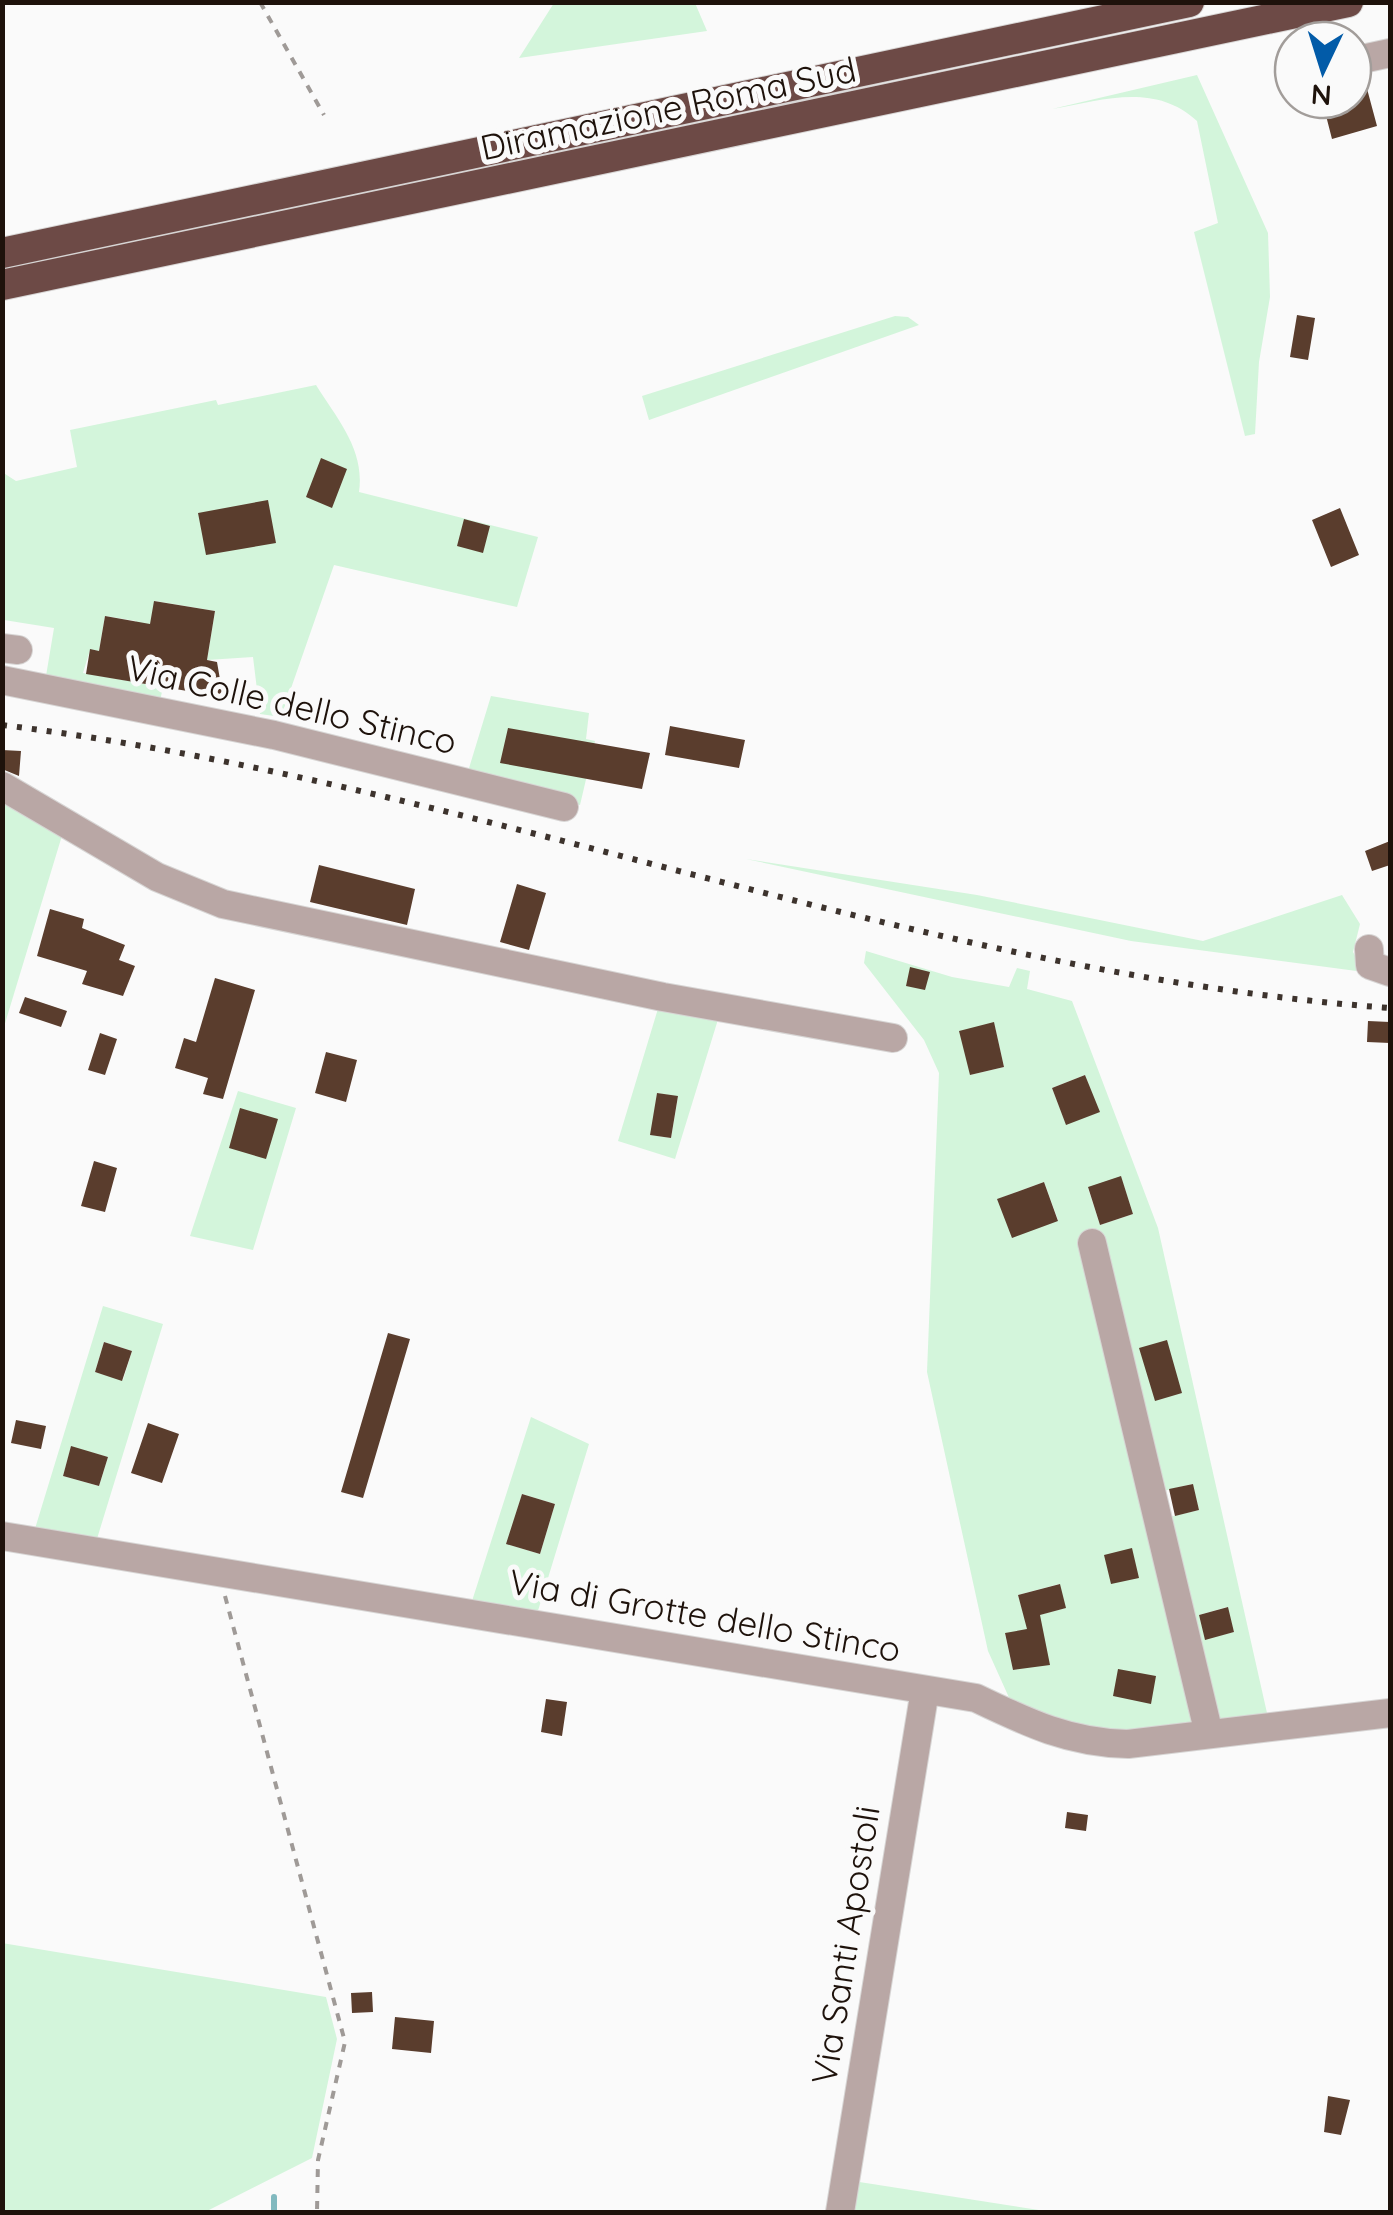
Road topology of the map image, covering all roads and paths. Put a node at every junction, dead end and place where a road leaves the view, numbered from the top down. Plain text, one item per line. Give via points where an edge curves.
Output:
1 (260, 2) edge
2 (1189, 2) edge
3 (1348, 2) edge
4 (324, 116) dead end
5 (2, 253) edge
6 (2, 285) edge
7 (2, 680) edge
8 (2, 786) edge
9 (564, 807) dead end
10 (1368, 949) dead end
11 (1390, 972) edge
12 (893, 1038) dead end
13 (1092, 1243) dead end
14 (2, 1536) edge
15 (226, 1572) junction
16 (925, 1690) junction
17 (1390, 1713) edge
18 (1209, 1734) junction
19 (317, 2212) edge
20 (840, 2212) edge

1 - 4 path
2 - 5 highway, Diramazione Roma Sud
3 - 6 highway, Diramazione Roma Sud
7 - 9 street, Via Colle dello Stinco via 274,735
8 - 12 street via 157,876 224,904
10 - 11 street via 1370,965
13 - 18 street
14 - 15 street, Via di Grotte dello Stinco
15 - 16 street, Via di Grotte dello Stinco
15 - 19 path via 223,1590 345,2042 318,2160
16 - 18 street, Via di Grotte dello Stinco via 976,1698 1059,1736 1091,1743
16 - 20 street, Via Santi Apostoli
17 - 18 street, Via di Grotte dello Stinco

